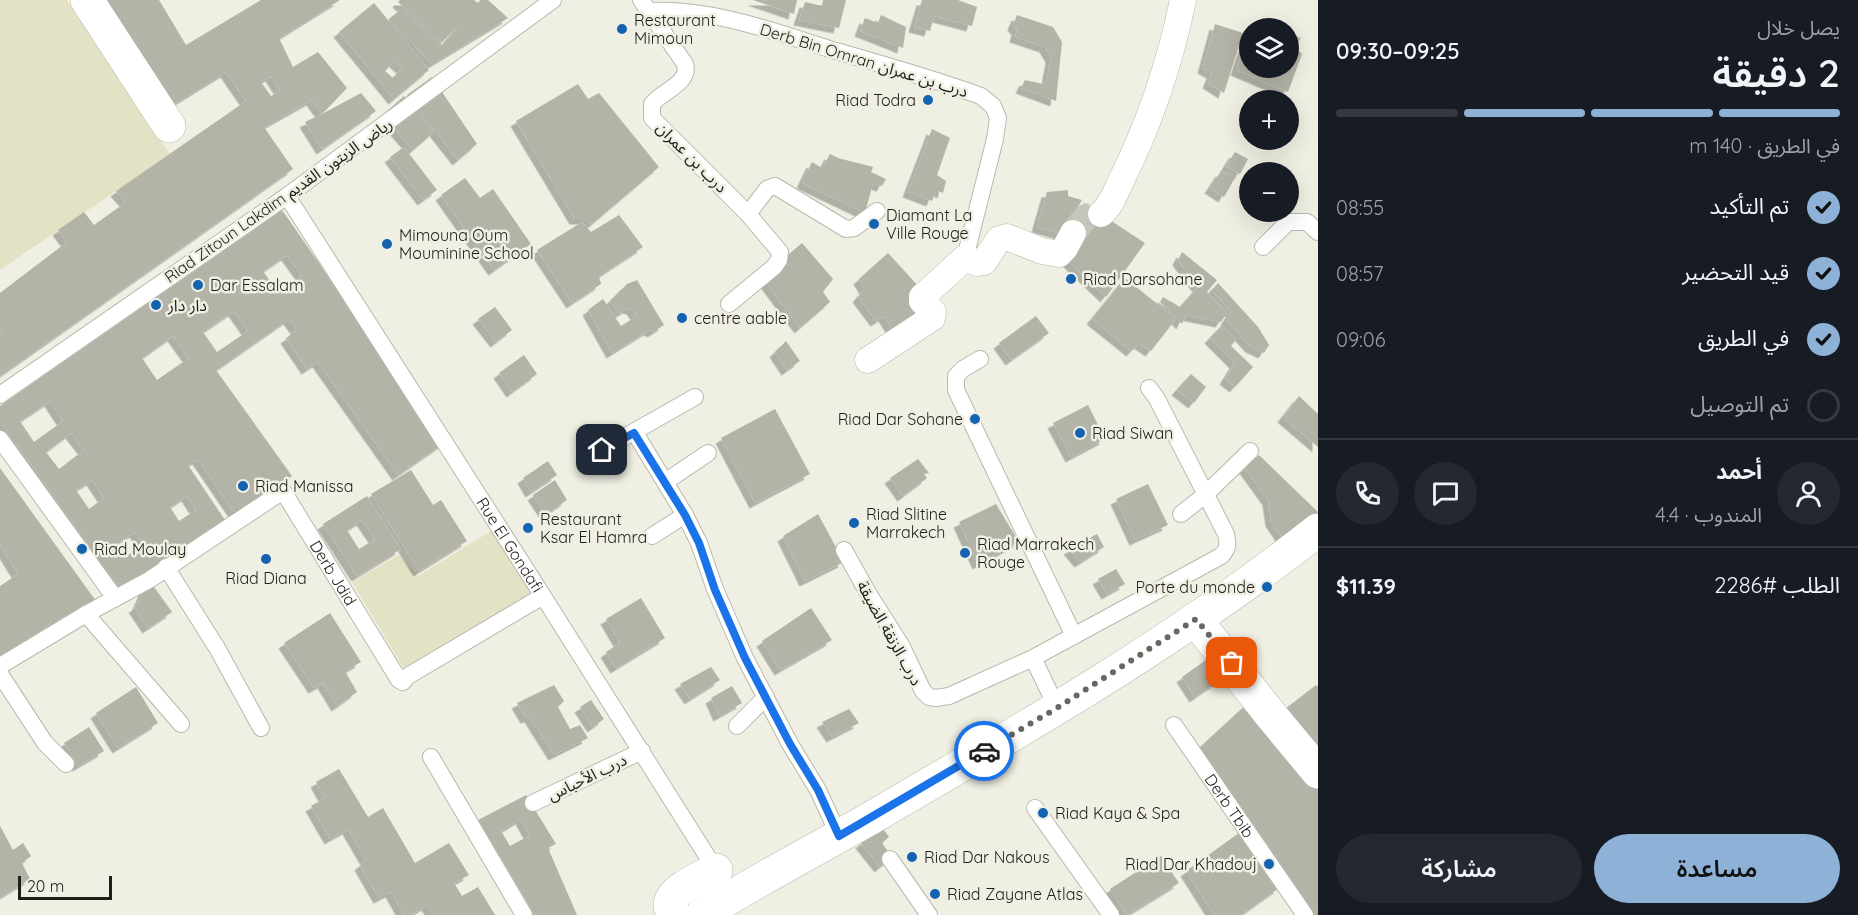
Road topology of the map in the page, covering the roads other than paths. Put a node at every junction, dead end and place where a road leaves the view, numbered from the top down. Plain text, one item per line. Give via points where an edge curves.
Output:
1 (87, 0) edge
2 (553, 0) edge
3 (1182, 0) edge
4 (645, 5) edge
5 (169, 126) dead end
6 (287, 196) junction
7 (877, 211) dead end
8 (748, 214) junction
9 (1101, 214) tunnel mouth
10 (1318, 232) edge
11 (1073, 233) tunnel mouth
12 (1263, 247) dead end
13 (965, 258) junction
14 (729, 304) dead end
15 (980, 359) dead end
16 (868, 360) dead end
17 (1149, 388) dead end
18 (0, 395) edge
19 (695, 397) dead end
20 (634, 433) junction
21 (0, 440) edge
22 (1250, 451) dead end
23 (708, 453) dead end
24 (586, 459) dead end
25 (665, 482) junction
26 (1205, 495) junction
27 (1181, 514) dead end
28 (685, 515) junction
29 (1318, 530) edge
30 (652, 536) dead end
31 (844, 550) dead end
32 (166, 567) junction
33 (543, 596) junction
34 (115, 598) junction
35 (86, 614) junction
36 (1196, 619) junction
37 (1074, 636) junction
38 (1033, 658) junction
39 (0, 666) edge
40 (0, 674) edge
41 (766, 697) junction
42 (1057, 708) junction
43 (180, 724) dead end
44 (1174, 725) dead end
45 (737, 726) dead end
46 (261, 728) dead end
47 (642, 751) junction
48 (430, 757) dead end
49 (66, 764) dead end
50 (1318, 772) edge
51 (533, 803) dead end
52 (1035, 808) dead end
53 (856, 828) junction
54 (890, 859) dead end
55 (724, 883) junction
56 (524, 915) edge
57 (674, 915) edge
58 (702, 915) edge
59 (929, 915) edge
60 (1111, 915) edge
61 (1305, 915) edge

1 - 5 street
2 - 6 lane, Riad Zitoun Lakdim رياض الزيتون القديم
3 - 9 street via 1162,83 1130,163
4 - 8 lane, درب بن عمران via 687,69 684,78 652,104 652,118
4 - 13 lane, Derb Bin Omran درب بن عمران via 709,14 981,96 993,106 998,118
6 - 18 lane, Riad Zitoun Lakdim رياض الزيتون القديم
6 - 33 lane, Rue El Gondafi
7 - 8 lane via 848,230 775,186 767,189
8 - 14 lane, درب بن عمران via 778,248 779,260
10 - 12 lane via 1307,222 1290,222
11 - 13 street via 1059,254 1006,237 999,239 984,262
13 - 16 street via 922,297 933,312 932,318
15 - 37 lane via 956,376 956,390
17 - 26 lane
19 - 20 lane
20 - 24 lane
20 - 25 lane
21 - 34 lane
22 - 26 lane
23 - 25 lane
25 - 28 lane
26 - 27 lane
26 - 37 lane via 1226,534 1227,550
28 - 30 lane
28 - 41 lane via 745,658
29 - 36 street
31 - 38 lane, درب الزنقة الضيقة via 929,697 949,696
32 - 33 lane, Derb Jdid via 283,491 403,682
32 - 34 lane, Derb Jdid
32 - 46 lane
33 - 47 lane, Rue El Gondafi
34 - 35 lane, Derb Jdid
35 - 39 lane, Derb Jdid
35 - 43 lane
36 - 42 street
36 - 50 street
37 - 38 lane
38 - 42 lane
40 - 49 lane via 45,743
41 - 45 lane
41 - 53 lane via 818,790
42 - 53 street
44 - 61 lane, Derb Tbib
47 - 51 lane, درب الأحباس
47 - 55 lane, Rue El Gondafi
48 - 56 lane
52 - 60 lane
53 - 55 street
54 - 59 lane
55 - 57 street via 691,882 672,898
55 - 58 street

